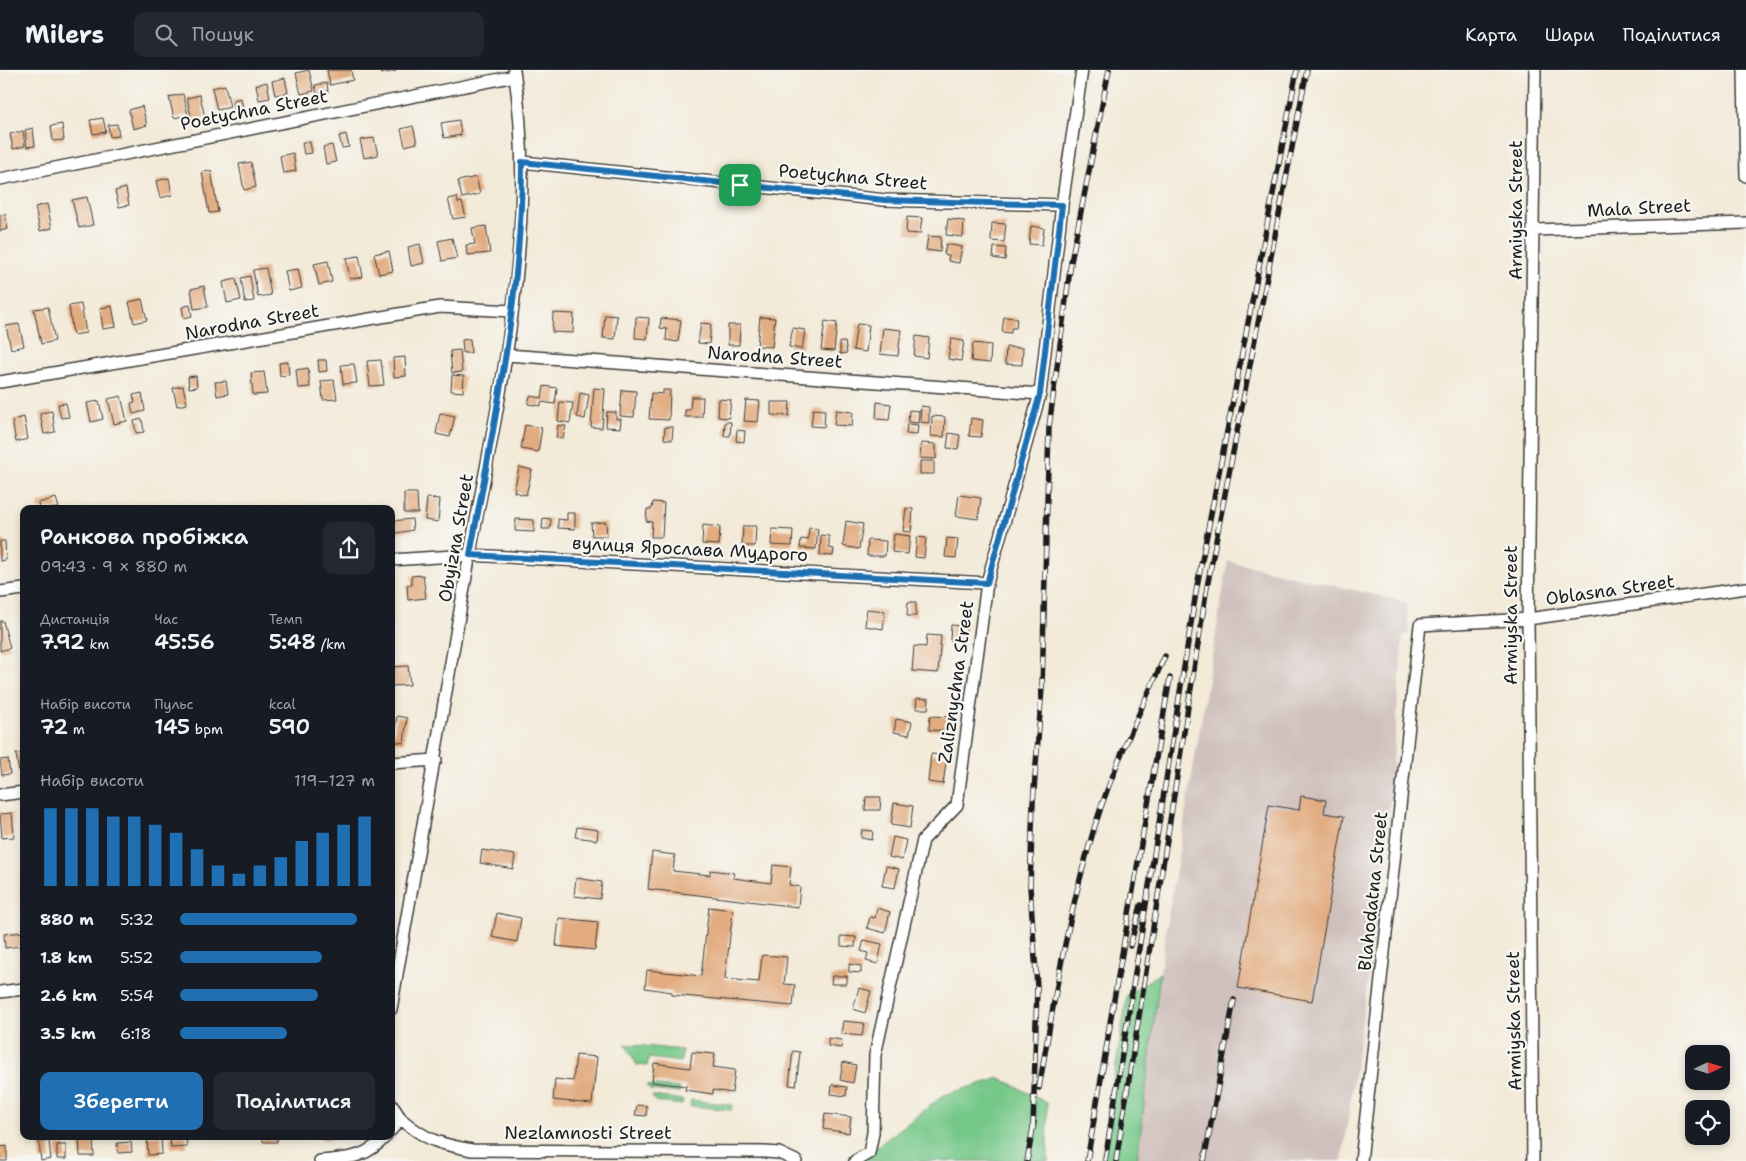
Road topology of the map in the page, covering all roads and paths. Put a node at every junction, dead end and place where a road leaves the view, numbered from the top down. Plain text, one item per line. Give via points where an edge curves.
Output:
1 (1082, 70) edge
2 (1535, 70) edge
3 (1744, 70) edge
4 (514, 73) edge
5 (522, 162) junction
6 (1746, 176) edge
7 (0, 178) edge
8 (1062, 205) junction
9 (1746, 223) edge
10 (1534, 230) junction
11 (512, 311) junction
12 (507, 355) junction
13 (0, 382) edge
14 (1040, 394) junction
15 (470, 555) junction
16 (395, 560) edge
17 (987, 583) junction
18 (1746, 588) edge
19 (20, 590) edge
20 (0, 592) edge
21 (1528, 619) junction
22 (1420, 625) joint
23 (436, 760) junction
24 (395, 763) edge
25 (20, 792) edge
26 (0, 795) edge
27 (396, 956) edge
28 (20, 990) edge
29 (0, 992) edge
30 (395, 1110) edge
31 (401, 1120) junction
32 (395, 1126) edge
33 (382, 1140) edge
34 (320, 1161) edge
35 (796, 1161) edge
36 (855, 1161) edge
37 (1361, 1161) edge
38 (1533, 1161) edge

1 - 8 street, Zaliznychna Street
2 - 10 street, Armiyska Street
3 - 6 street
4 - 5 street, Obyizna Street
4 - 7 street, Poetychna Street
5 - 8 street, Poetychna Street via 885,200
5 - 11 street, Obyizna Street via 522,202
8 - 14 street, Zaliznychna Street
9 - 10 street, Mala Street
10 - 21 street, Armiyska Street
11 - 12 street, Obyizna Street
11 - 13 street, Narodna Street via 440,308
12 - 14 street, Narodna Street
12 - 15 street, Obyizna Street
14 - 17 street, Zaliznychna Street
15 - 16 street, вулиця Ярослава Мудрого
15 - 17 street, вулиця Ярослава Мудрого
15 - 23 street, Obyizna Street
17 - 36 street, Zaliznychna Street via 957,805 923,840 875,1055 873,1133 869,1153
18 - 21 street, Oblasna Street
19 - 20 street
21 - 22 street, Oblasna Street
21 - 38 street, Armiyska Street
22 - 37 street, Blahodatna Street
23 - 24 street
23 - 27 street, Obyizna Street
25 - 26 street
28 - 29 street
30 - 31 street
31 - 32 street
31 - 35 street, Nezlamnosti Street via 440,1144 472,1150 758,1151 779,1153
33 - 34 street via 374,1149 356,1157

